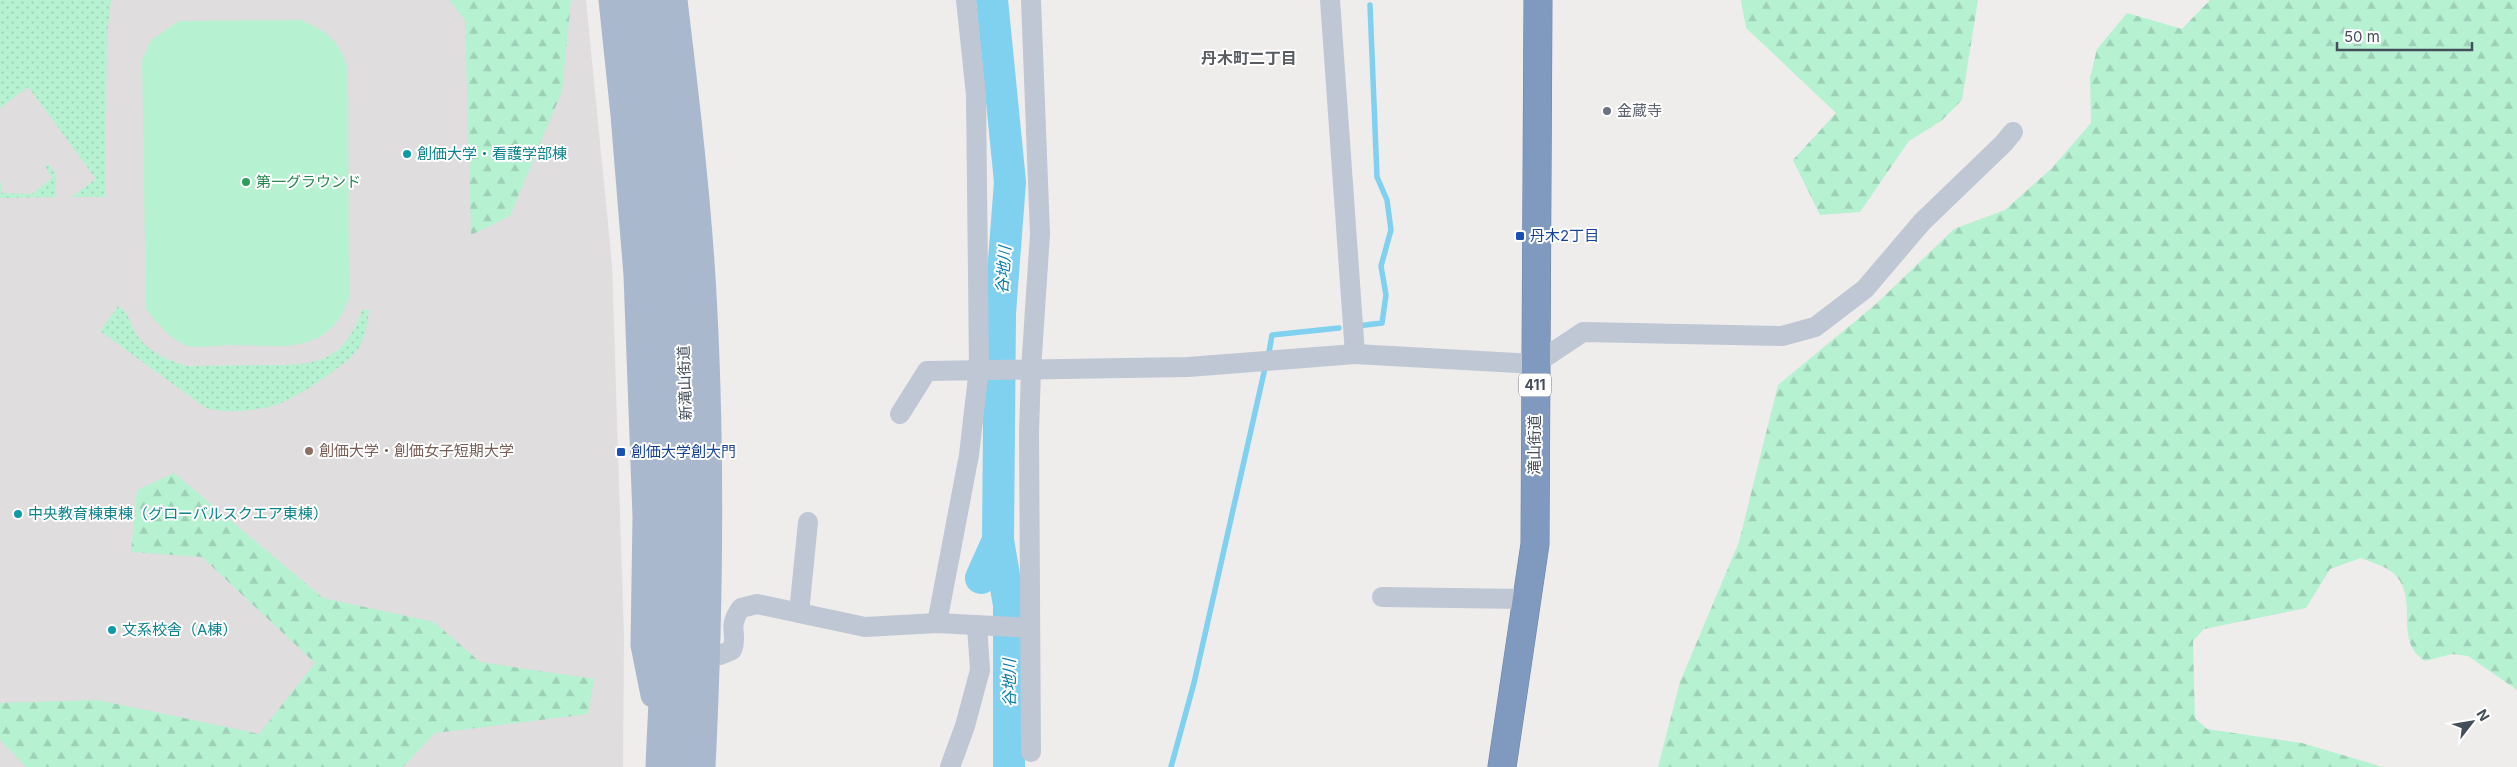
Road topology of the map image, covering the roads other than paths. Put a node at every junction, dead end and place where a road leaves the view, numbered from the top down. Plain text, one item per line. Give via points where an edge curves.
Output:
1 (611, 0) edge
2 (632, 0) edge
3 (655, 0) edge
4 (675, 0) edge
5 (966, 0) edge
6 (1031, 0) edge
7 (1330, 0) edge
8 (1538, 0) edge
9 (2013, 132) dead end
10 (1355, 354) junction
11 (1535, 364) junction
12 (982, 369) junction
13 (1026, 370) junction
14 (900, 414) dead end
15 (808, 522) dead end
16 (1382, 597) dead end
17 (1527, 599) junction
18 (799, 613) junction
19 (937, 623) junction
20 (982, 626) junction
21 (1027, 628) junction
22 (708, 652) junction
23 (659, 729) junction
24 (1031, 752) dead end
25 (658, 767) edge
26 (681, 767) edge
27 (703, 767) edge
28 (950, 767) edge
29 (1502, 767) edge

1 - 23 main road via 636,275 645,517 643,646
2 - 23 main road, 新滝山街道 via 652,198 662,385 665,592
3 - 26 main road, 新滝山街道 via 676,198 686,374 687,648
4 - 22 main road via 703,276 710,575
5 - 12 street via 976,96
6 - 13 street via 1040,234
7 - 10 street
8 - 11 highway, 滝山街道 / 411
9 - 11 street via 1922,222 1865,289 1815,327 1782,336 1583,332
10 - 11 street
10 - 13 street via 1188,367
11 - 17 highway, 滝山街道 / 411 via 1535,544
12 - 13 street
12 - 14 street via 927,371
12 - 19 street
13 - 21 street
15 - 18 street
16 - 17 street
17 - 29 highway, 滝山街道 / 411
18 - 19 street via 865,627
18 - 22 street via 757,604 741,608 733,619 735,642 732,650 720,655
19 - 20 street
20 - 21 street
20 - 28 street via 980,670
21 - 24 street
22 - 27 main road
23 - 25 main road, 新滝山街道

